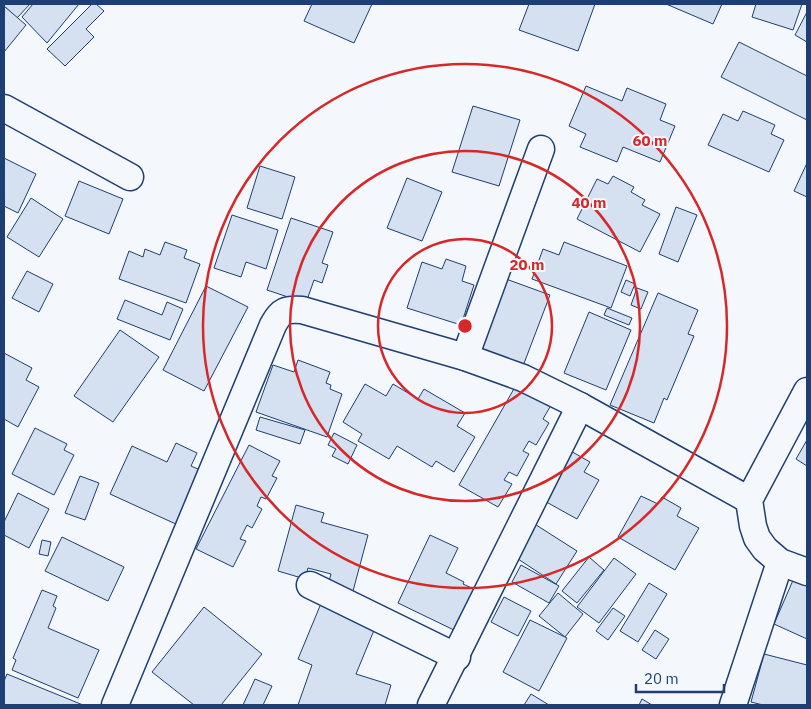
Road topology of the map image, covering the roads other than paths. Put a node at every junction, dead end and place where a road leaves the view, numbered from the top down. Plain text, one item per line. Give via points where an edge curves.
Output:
1 (4, 108) edge
2 (541, 149) dead end
3 (130, 177) dead end
4 (465, 357) junction
5 (807, 391) edge
6 (580, 406) junction
7 (749, 500) junction
8 (780, 562) junction
9 (807, 572) edge
10 (310, 585) dead end
11 (457, 657) junction
12 (115, 705) edge
13 (431, 705) edge
14 (733, 705) edge

1 - 3 street
2 - 4 street
4 - 6 street via 523,378
4 - 12 street via 302,310 280,313 272,325
5 - 7 street
6 - 7 street
6 - 11 street
7 - 8 street via 757,538
8 - 9 street
8 - 14 street
10 - 11 street
11 - 13 street

